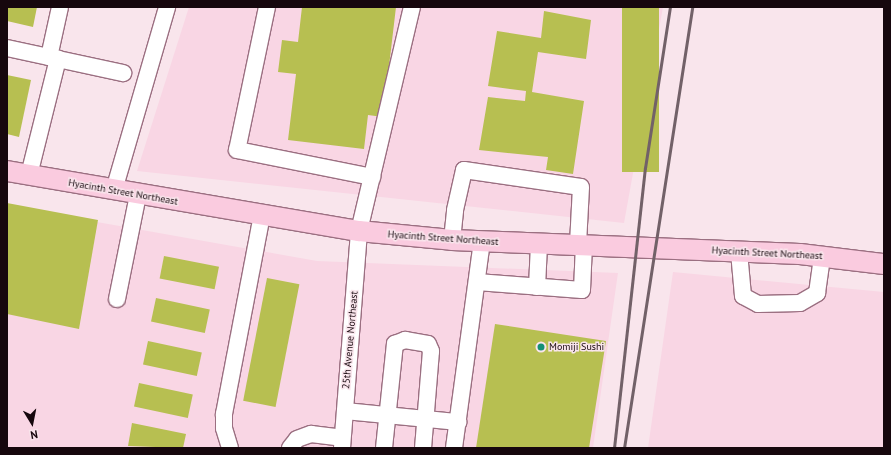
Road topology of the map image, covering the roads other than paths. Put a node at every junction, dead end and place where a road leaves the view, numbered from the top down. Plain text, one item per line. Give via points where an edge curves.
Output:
1 (60, 7) edge
2 (167, 7) edge
3 (267, 7) edge
4 (412, 7) edge
5 (7, 48) edge
6 (53, 58) junction
7 (123, 73) dead end
8 (7, 171) edge
9 (29, 175) junction
10 (372, 177) junction
11 (114, 190) junction
12 (138, 195) junction
13 (262, 215) junction
14 (359, 231) junction
15 (452, 240) junction
16 (482, 241) junction
17 (539, 244) junction
18 (581, 245) junction
19 (739, 252) junction
20 (822, 256) junction
21 (884, 264) edge
22 (477, 282) junction
23 (537, 286) junction
24 (117, 300) dead end
25 (345, 411) junction
26 (387, 415) junction
27 (427, 419) junction
28 (458, 422) junction
29 (342, 443) edge
30 (230, 448) edge
31 (290, 448) edge
32 (384, 448) edge
33 (423, 448) edge
34 (454, 448) edge

1 - 6 street
2 - 11 street
3 - 10 street via 236,150
4 - 10 street, 25th Avenue Northeast
5 - 6 street
6 - 7 street
6 - 9 street
8 - 9 main road, Hyacinth Street Northeast
9 - 11 main road, Hyacinth Street Northeast
10 - 14 street, 25th Avenue Northeast
11 - 12 main road, Hyacinth Street Northeast
12 - 13 main road, Hyacinth Street Northeast
12 - 24 street
13 - 14 main road, Hyacinth Street Northeast
13 - 30 street via 224,414 224,428
14 - 15 main road, Hyacinth Street Northeast
14 - 25 street, 25th Avenue Northeast
15 - 16 main road, Hyacinth Street Northeast
15 - 18 street via 455,210 464,170 581,187
16 - 17 main road, Hyacinth Street Northeast
16 - 22 street
17 - 18 main road, Hyacinth Street Northeast
17 - 23 street
18 - 19 main road, Hyacinth Street Northeast
18 - 23 street via 582,290
19 - 20 main road, Hyacinth Street Northeast
19 - 20 street via 743,296 758,304 800,303 817,293
20 - 21 main road, Hyacinth Street Northeast
22 - 23 street
22 - 28 street
25 - 26 street
25 - 29 street, 25th Avenue Northeast
26 - 27 street
26 - 27 street via 395,344 406,340 428,344 431,351
26 - 32 street
27 - 28 street
27 - 33 street
28 - 34 street
29 - 31 street via 310,434 297,439

